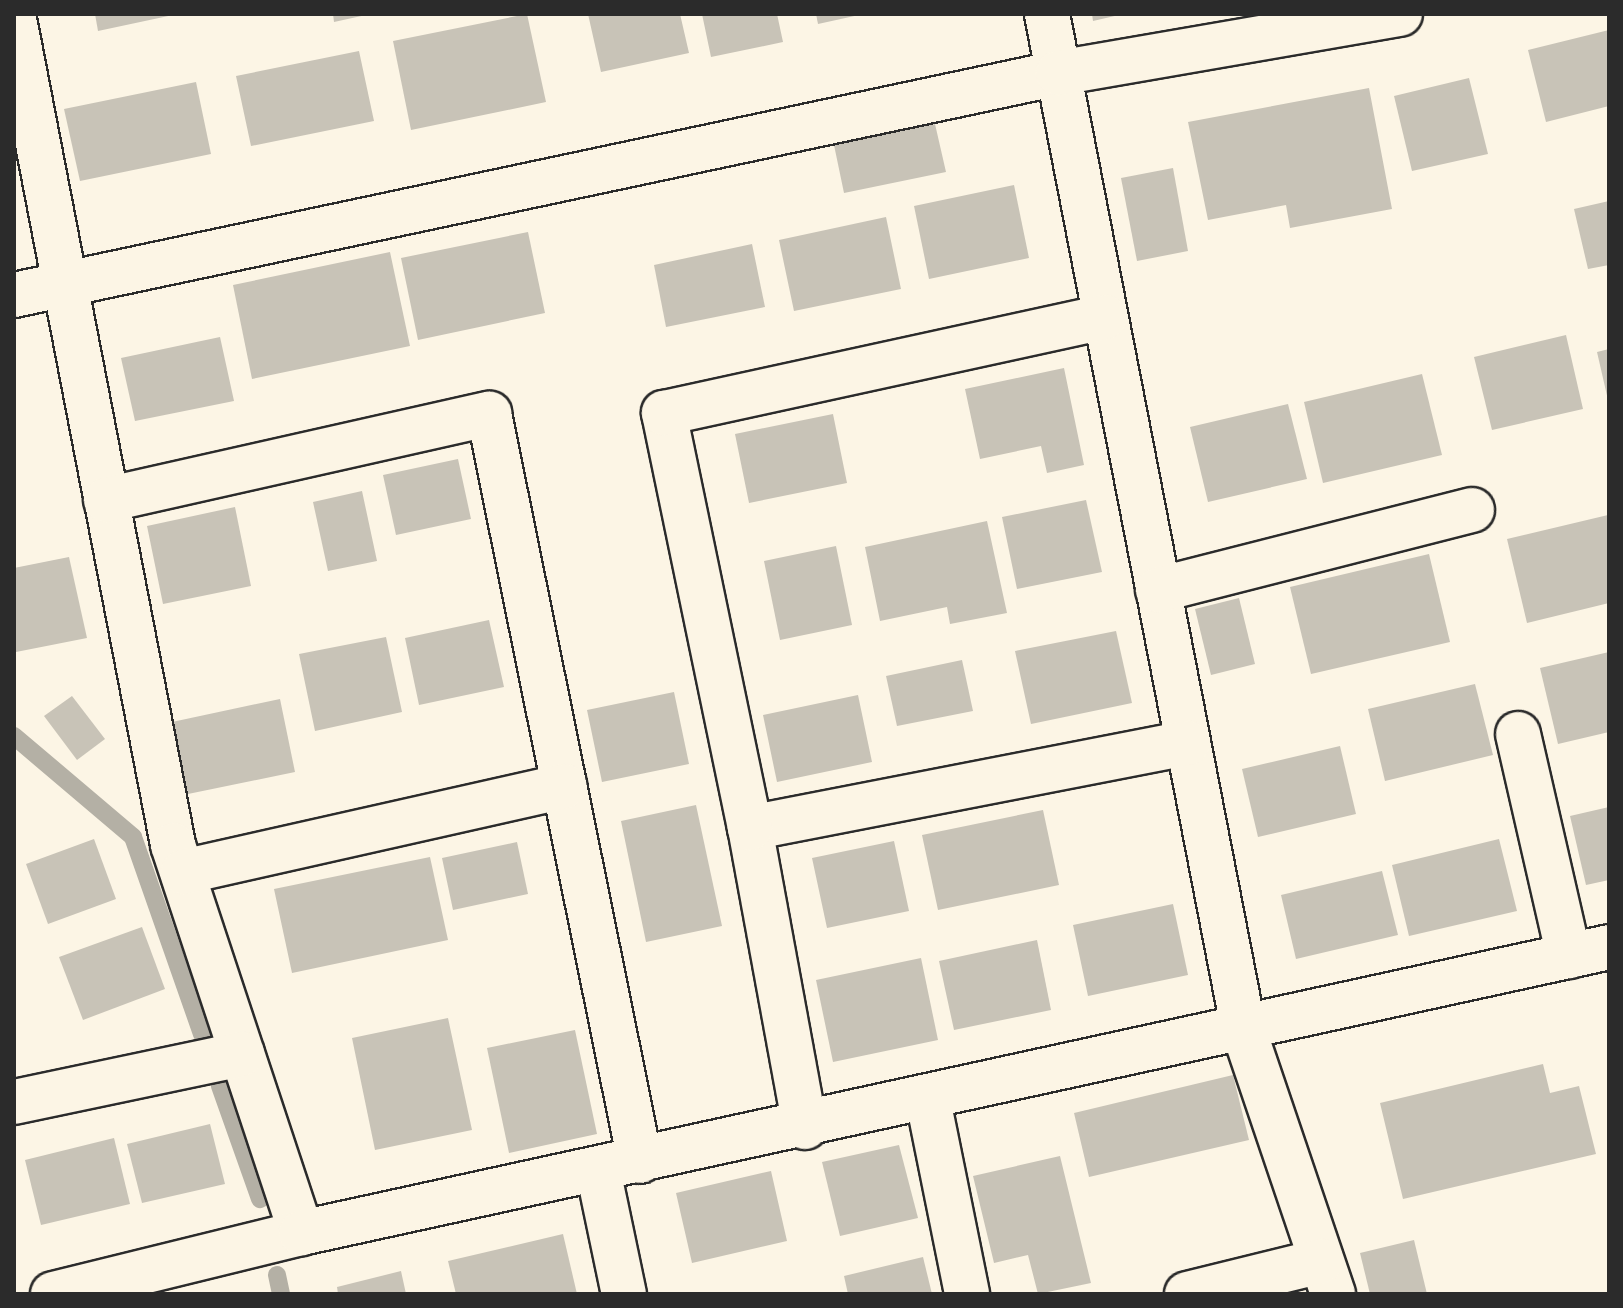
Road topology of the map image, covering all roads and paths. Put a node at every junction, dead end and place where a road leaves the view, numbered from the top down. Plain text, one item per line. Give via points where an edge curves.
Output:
1 (1047, 14) edge
2 (1400, 14) edge
3 (14, 19) edge
4 (1058, 73) junction
5 (65, 285) junction
6 (14, 295) edge
7 (1105, 317) junction
8 (106, 500) junction
9 (1472, 510) dead end
10 (1158, 590) junction
11 (1518, 734) dead end
12 (1188, 743) junction
13 (564, 786) junction
14 (750, 828) junction
15 (183, 872) junction
16 (1589, 951) edge
17 (1244, 1031) junction
18 (242, 1054) junction
19 (928, 1100) junction
20 (14, 1102) edge
21 (805, 1127) junction
22 (640, 1161) junction
23 (598, 1170) junction
24 (301, 1233) junction
25 (1327, 1278) edge
26 (53, 1294) edge
27 (624, 1294) edge
28 (967, 1294) edge
29 (1187, 1294) edge

1 - 4 street
2 - 4 street
3 - 5 street
4 - 5 street
4 - 7 street
5 - 6 street
5 - 8 street
7 - 10 street
7 - 14 street via 664,413
8 - 13 street via 489,414
8 - 15 street via 173,845
9 - 10 street
10 - 12 street
11 - 16 street
12 - 14 street
12 - 17 street
13 - 15 street
13 - 22 street
14 - 21 street
15 - 18 street
16 - 17 street
17 - 19 street
17 - 25 street
18 - 20 street
18 - 24 street
19 - 21 street
19 - 28 street
21 - 22 street
22 - 23 street
23 - 24 street
23 - 27 street
24 - 26 street
25 - 29 street

